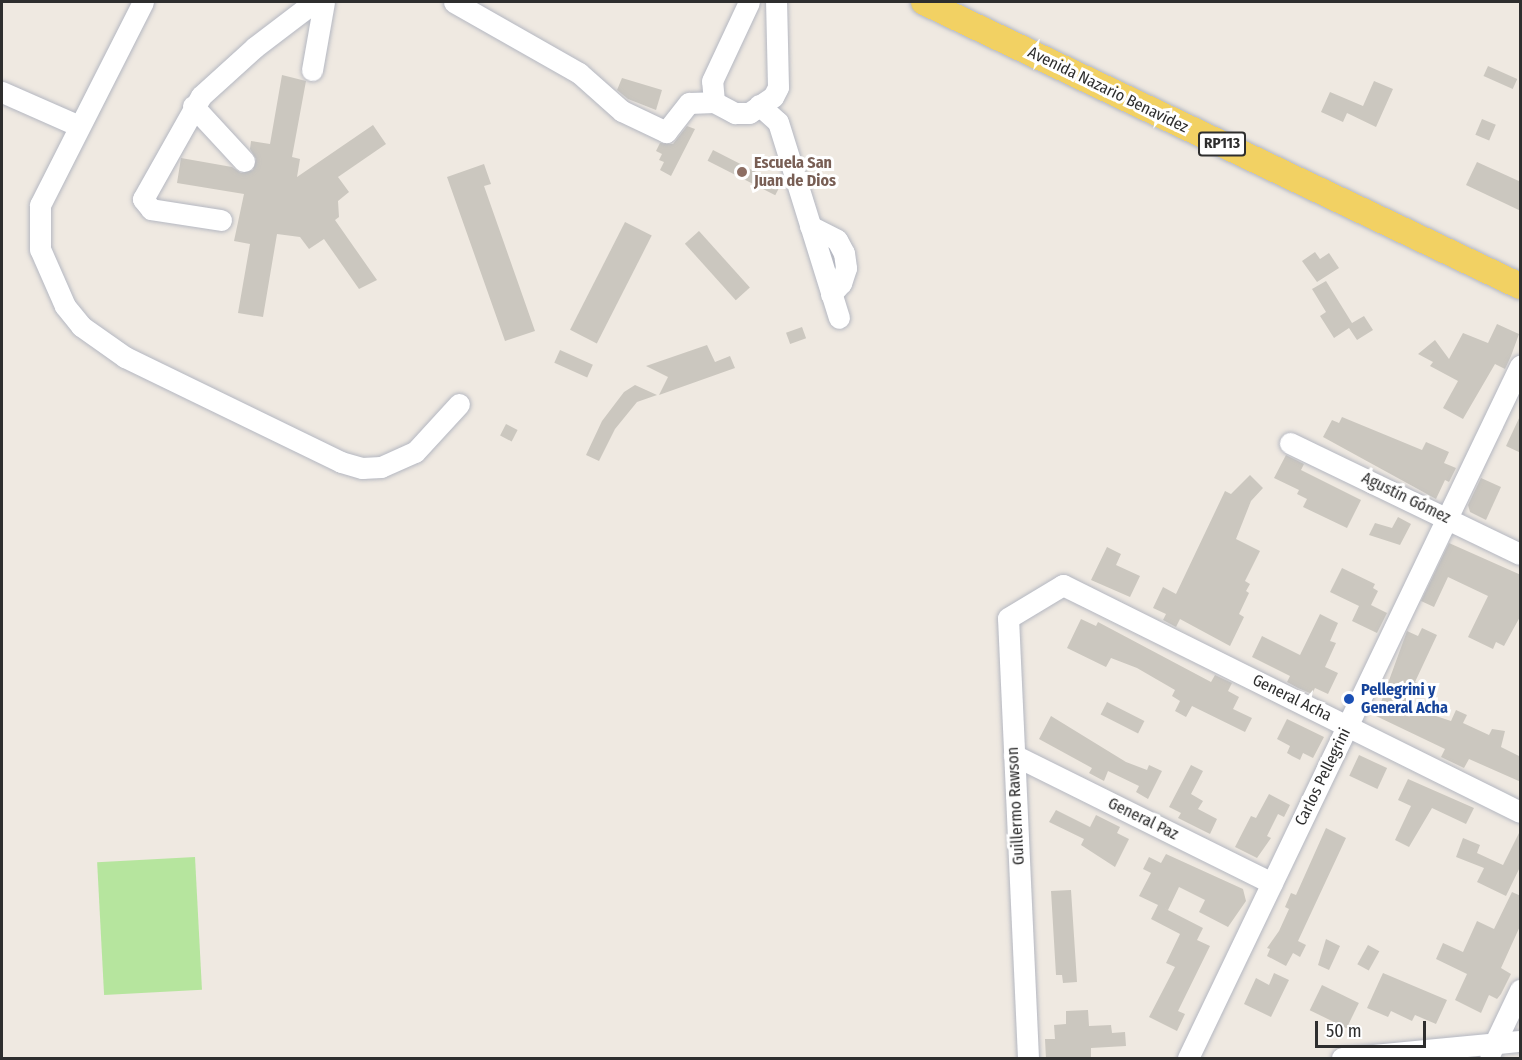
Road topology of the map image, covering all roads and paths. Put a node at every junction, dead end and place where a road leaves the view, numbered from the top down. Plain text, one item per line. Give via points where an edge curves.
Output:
1 (143, 2) edge
2 (314, 2) edge
3 (324, 2) edge
4 (454, 2) edge
5 (748, 2) edge
6 (776, 2) edge
7 (926, 2) edge
8 (312, 70) dead end
9 (2, 92) edge
10 (714, 102) junction
11 (759, 105) junction
12 (193, 106) junction
13 (79, 126) junction
14 (244, 161) dead end
15 (221, 220) dead end
16 (1521, 286) edge
17 (839, 318) dead end
18 (1521, 366) edge
19 (459, 404) dead end
20 (1290, 443) dead end
21 (1447, 518) junction
22 (1521, 554) edge
23 (1063, 585) joint
24 (1348, 726) junction
25 (1014, 755) junction
26 (1521, 812) edge
27 (1272, 883) junction
28 (1521, 990) edge
29 (1521, 1041) edge
30 (1490, 1051) edge
31 (1028, 1059) edge
32 (1188, 1059) edge
33 (1342, 1059) edge

1 - 13 street
2 - 12 street via 219,77
3 - 8 street
4 - 10 street via 579,73 622,111 666,132 689,103
5 - 10 street via 712,81
6 - 11 street via 778,87 774,97
7 - 16 main road, Avenida Nazario Benavídez / RP113
9 - 13 street
10 - 11 street via 735,113 749,113
11 - 17 street via 778,122 810,226 837,240 844,253 843,276 831,294
12 - 14 street
12 - 15 street via 143,199 152,209
13 - 19 street via 40,205 40,249 65,306 81,326 107,346 341,462 362,468 381,467 415,452
18 - 21 street, Carlos Pellegrini
20 - 21 street, Agustín Gómez
21 - 22 street, Agustín Gómez
21 - 24 street, Carlos Pellegrini
23 - 24 street, General Acha
23 - 25 street, Guillermo Rawson via 1008,618
24 - 26 street, General Acha
24 - 27 street, Carlos Pellegrini
25 - 27 street, General Paz
25 - 31 street, Guillermo Rawson
27 - 32 street, Carlos Pellegrini
28 - 30 street
29 - 30 street
30 - 33 street

